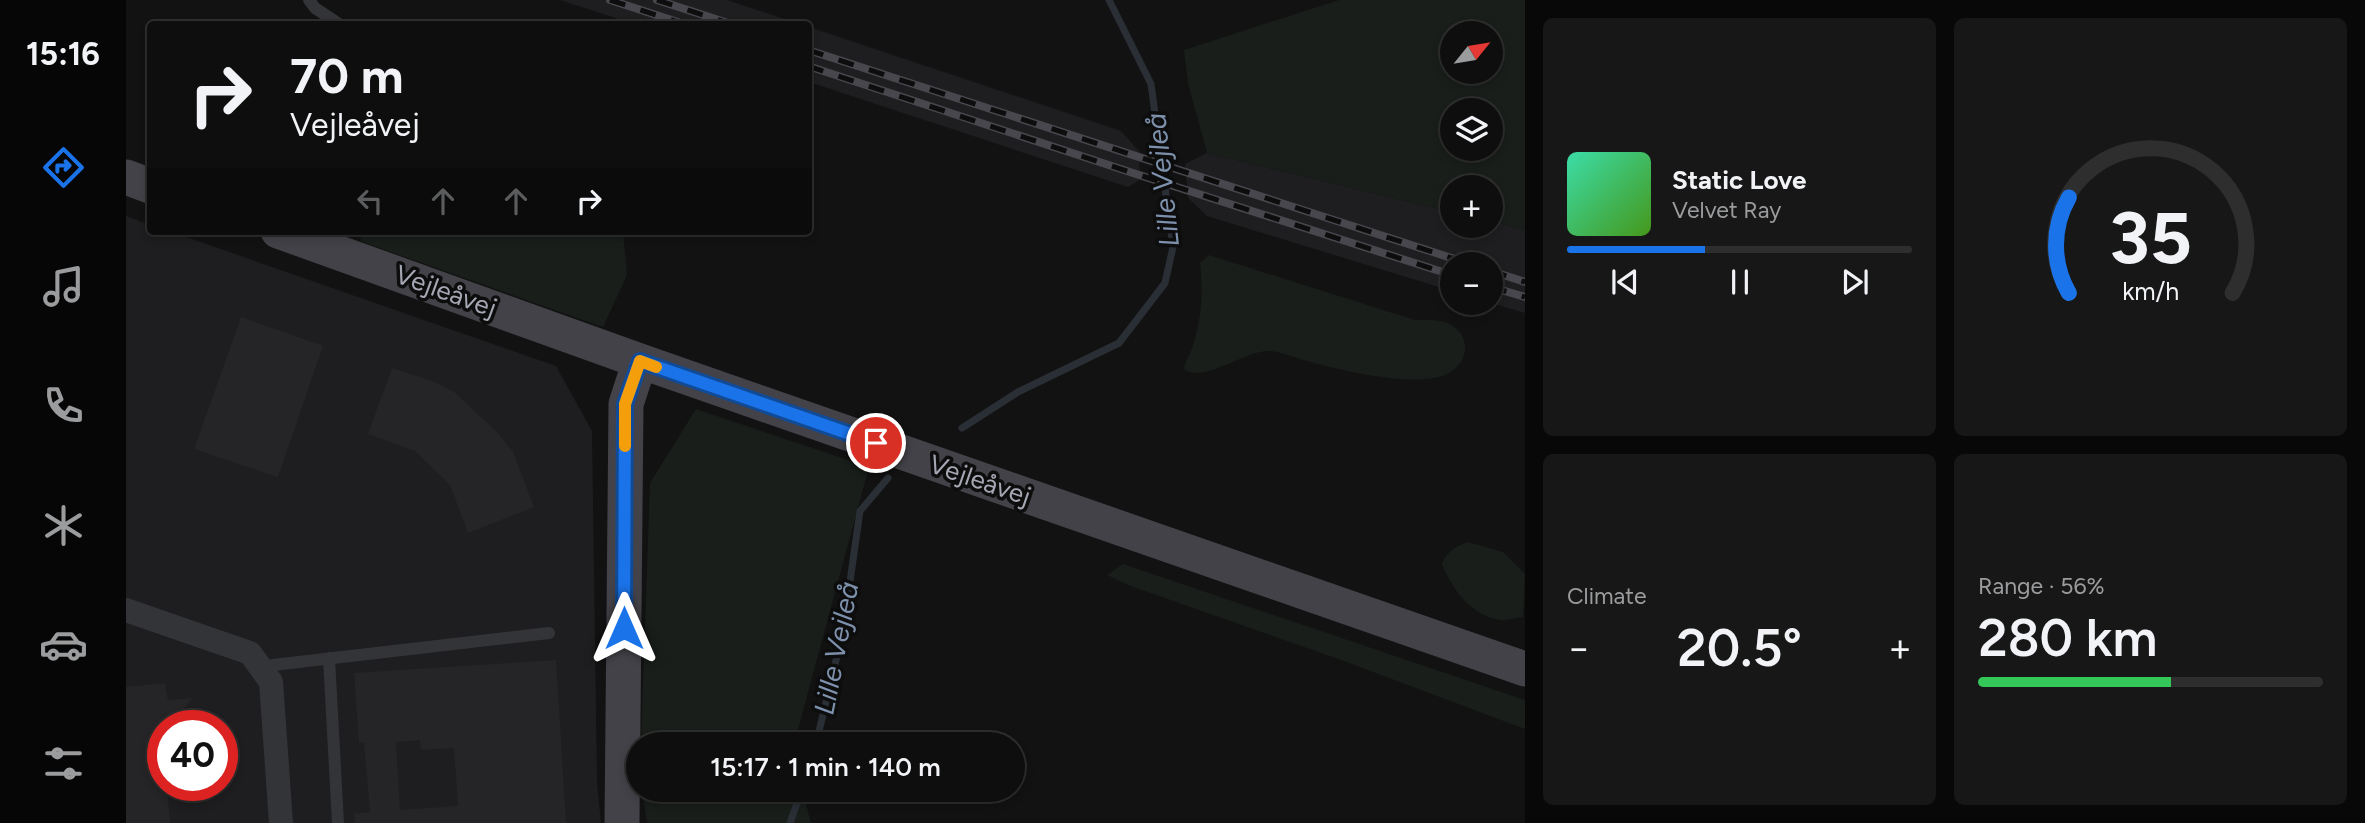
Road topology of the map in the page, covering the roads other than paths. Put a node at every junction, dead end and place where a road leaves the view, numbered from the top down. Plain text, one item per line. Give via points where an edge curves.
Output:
1 (309, 0) edge
2 (334, 21) edge
3 (126, 177) edge
4 (147, 185) edge
5 (294, 235) edge
6 (640, 361) junction
7 (126, 610) edge
8 (549, 633) dead end
9 (329, 658) junction
10 (261, 669) junction
11 (1525, 669) edge
12 (281, 823) edge
13 (338, 823) edge
14 (622, 823) edge

1 - 2 lane
3 - 4 street
5 - 6 street, Vejleåvej via 342,247
6 - 11 street, Vejleåvej
6 - 14 street via 625,404
7 - 10 street via 250,653
8 - 9 lane
9 - 10 lane
9 - 13 lane
10 - 12 street via 271,682

